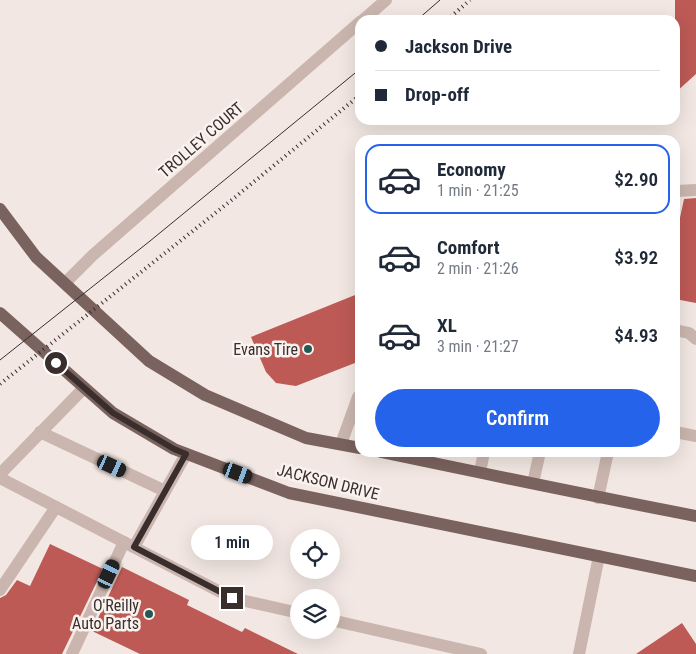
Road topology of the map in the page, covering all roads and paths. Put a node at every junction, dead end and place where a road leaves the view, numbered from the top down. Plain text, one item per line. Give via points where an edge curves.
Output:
1 (386, 0) edge
2 (368, 15) edge
3 (355, 26) edge
4 (696, 190) edge
5 (680, 191) edge
6 (0, 209) edge
7 (65, 283) junction
8 (0, 313) edge
9 (680, 331) edge
10 (696, 339) edge
11 (84, 388) junction
12 (355, 405) edge
13 (40, 432) junction
14 (680, 433) edge
15 (696, 436) edge
16 (341, 444) junction
17 (355, 447) edge
18 (186, 454) junction
19 (424, 457) edge
20 (483, 457) edge
21 (539, 457) edge
22 (607, 457) edge
23 (480, 472) junction
24 (0, 476) edge
25 (532, 483) junction
26 (165, 491) junction
27 (598, 498) junction
28 (56, 507) junction
29 (696, 516) edge
30 (129, 545) junction
31 (599, 556) junction
32 (696, 576) edge
33 (0, 590) edge
34 (290, 611) edge
35 (340, 622) edge
36 (72, 654) edge
37 (481, 654) edge
38 (579, 654) edge

1 - 2 street, TROLLEY COURT
3 - 7 street, TROLLEY COURT
4 - 5 street
6 - 7 main road via 36,257
7 - 16 main road via 149,361 205,395 306,438
8 - 11 main road, JACKSON DRIVE
9 - 10 street
11 - 13 street
11 - 18 main road, JACKSON DRIVE via 113,413
12 - 16 street
13 - 24 street
13 - 26 street
14 - 15 street
16 - 17 main road
18 - 26 street
18 - 31 main road, JACKSON DRIVE via 289,493
19 - 23 main road
20 - 23 street
21 - 25 street
22 - 27 street
23 - 25 main road
24 - 28 street
25 - 27 main road
26 - 30 street
27 - 29 main road
28 - 30 street
28 - 33 street
30 - 34 street via 232,598
30 - 36 street
31 - 32 main road, JACKSON DRIVE
31 - 38 street
35 - 37 street

